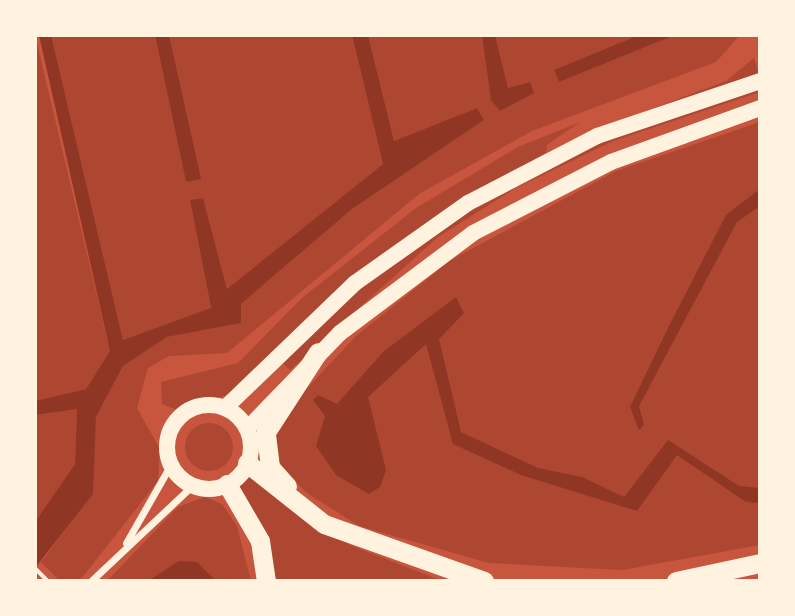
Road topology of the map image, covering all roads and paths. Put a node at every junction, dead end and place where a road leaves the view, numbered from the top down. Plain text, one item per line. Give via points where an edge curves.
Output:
1 (760, 82) edge
2 (760, 108) edge
3 (318, 352) junction
4 (225, 408) junction
5 (247, 429) junction
6 (247, 463) junction
7 (171, 464) junction
8 (227, 484) junction
9 (193, 485) junction
10 (347, 534) junction
11 (120, 553) junction
12 (760, 564) edge
13 (35, 568) edge
14 (48, 581) edge
15 (91, 581) edge
16 (266, 581) edge
17 (484, 581) edge
18 (676, 581) edge

1 - 4 main road via 597,136 468,203 355,283
2 - 3 main road via 611,162 508,212 401,283
3 - 5 main road
3 - 10 highway via 269,423 266,454 276,477
4 - 5 main road
4 - 7 main road via 198,407 179,417 167,443
5 - 6 main road
6 - 8 main road
6 - 10 highway via 278,492
7 - 9 main road
7 - 11 street
8 - 9 main road
8 - 16 highway via 260,541
9 - 11 street
10 - 17 highway
11 - 15 street
12 - 18 highway
13 - 14 path

